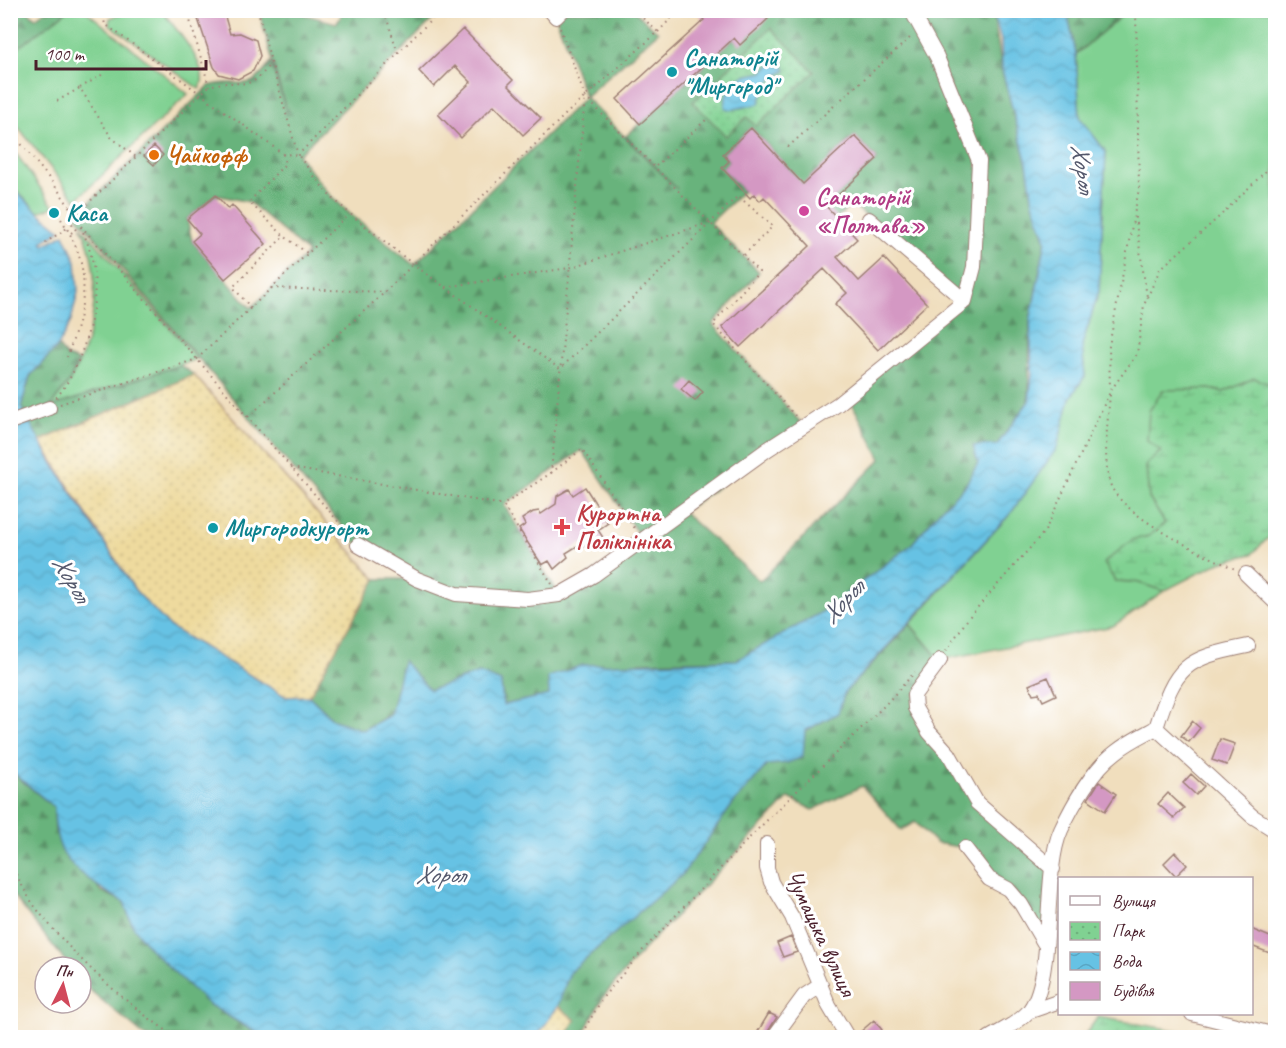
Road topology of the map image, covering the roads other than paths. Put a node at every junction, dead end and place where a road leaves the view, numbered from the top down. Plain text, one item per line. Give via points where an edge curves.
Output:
1 (911, 10) edge
2 (868, 219) dead end
3 (965, 301) junction
4 (49, 408) road end
5 (10, 422) edge
6 (358, 545) road end
7 (1246, 574) road end
8 (1275, 603) edge
9 (1248, 646) dead end
10 (940, 660) road end
11 (1155, 728) junction
12 (1275, 831) edge
13 (767, 844) dead end
14 (965, 848) dead end
15 (1053, 869) junction
16 (1045, 945) junction
17 (822, 985) junction
18 (1058, 1001) edge
19 (1028, 1012) junction
20 (1196, 1015) edge
21 (1275, 1035) edge
22 (773, 1038) edge
23 (848, 1038) edge
24 (989, 1038) edge

1 - 3 street via 937,57 979,161 974,267
2 - 3 street
3 - 6 street via 838,404 594,575 559,595 528,599 456,594 417,579
4 - 5 street
7 - 8 street
9 - 11 street via 1209,654 1183,668 1167,693
10 - 15 street via 914,695 915,708 929,732 949,754 977,803
11 - 12 street via 1252,816
11 - 15 street via 1116,752 1086,787 1060,831
13 - 17 street, Чумацька вулиця via 771,882 792,917
14 - 16 street via 988,879 1008,889 1021,904
15 - 16 street
16 - 19 street via 1043,973
17 - 22 street via 804,996
17 - 23 street, Чумацька вулиця
18 - 19 street
19 - 24 street
20 - 21 street

